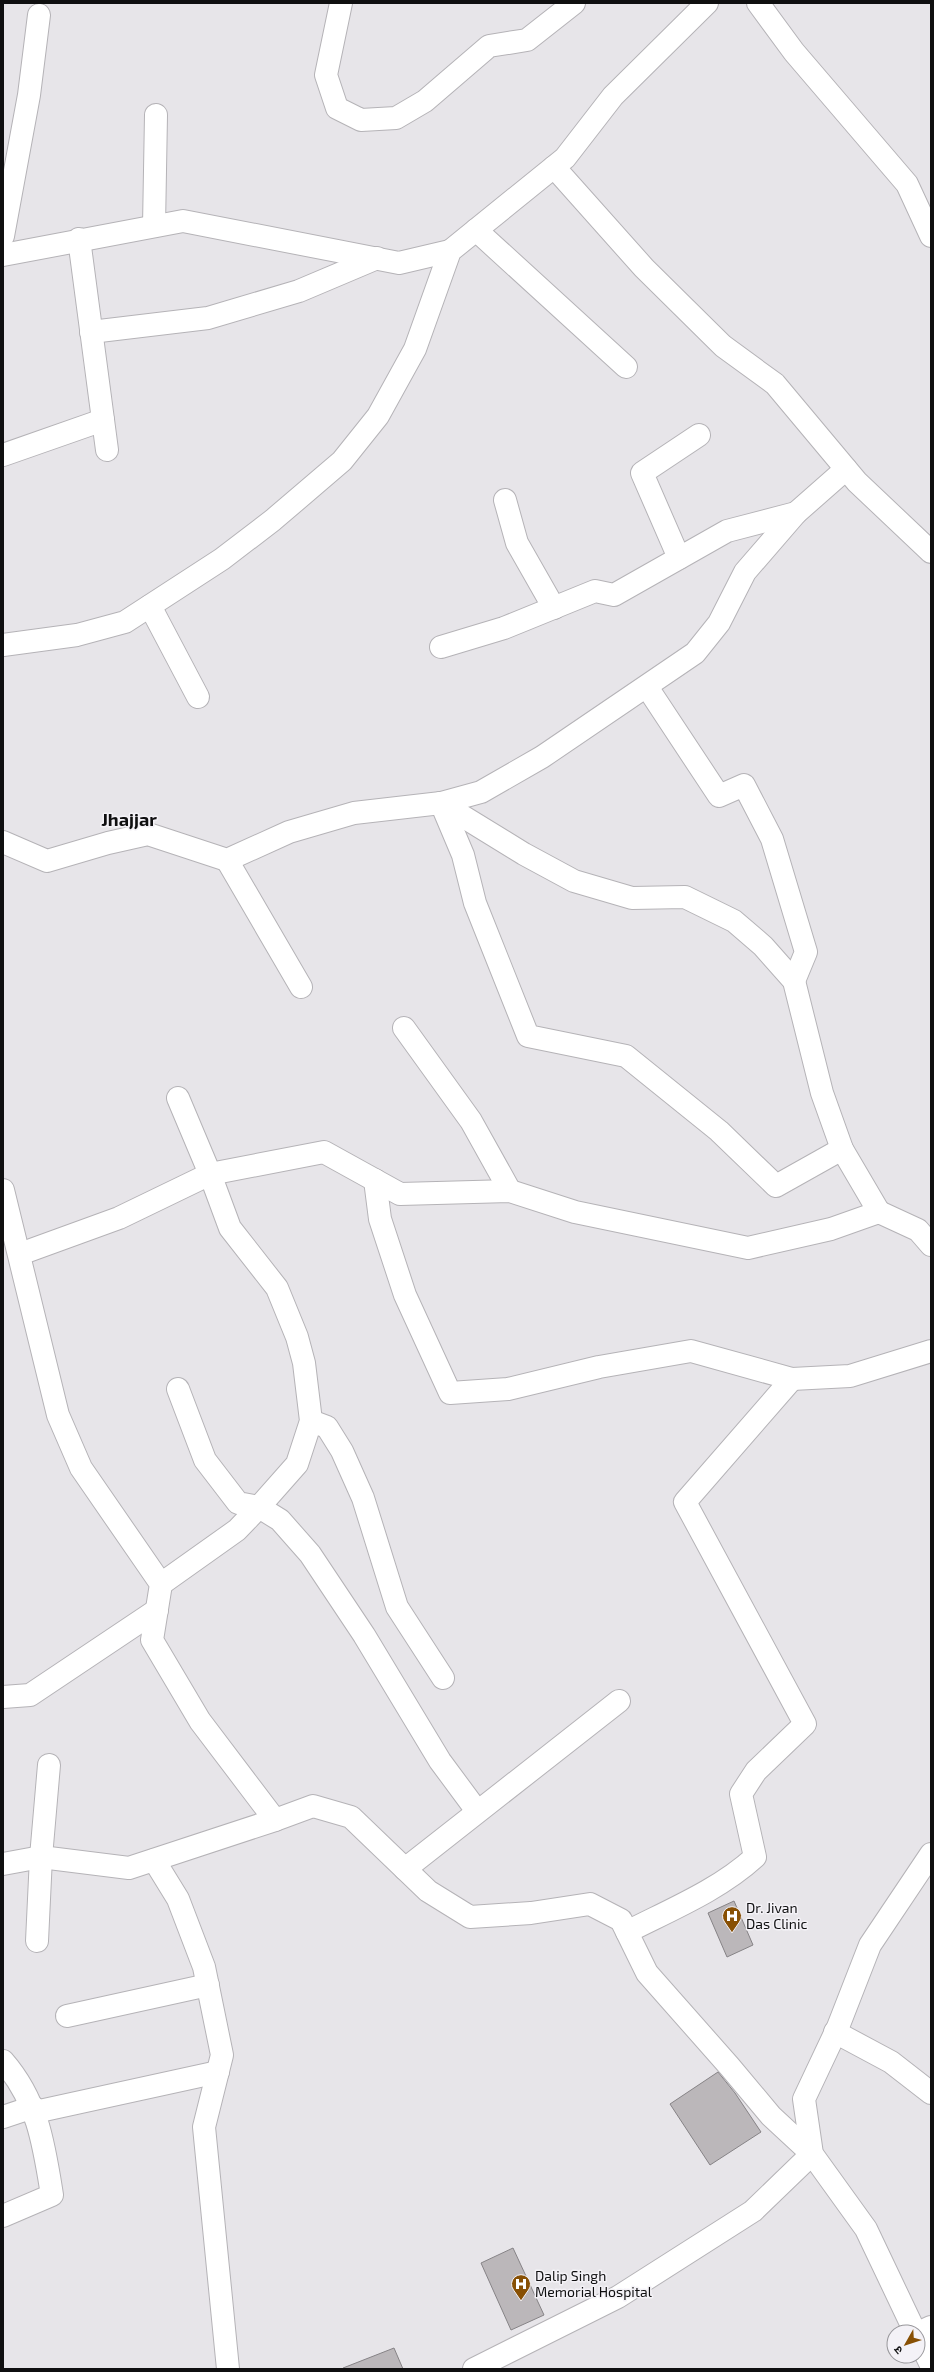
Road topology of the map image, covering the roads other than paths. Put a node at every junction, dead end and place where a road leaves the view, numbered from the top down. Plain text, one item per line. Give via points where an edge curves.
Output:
1 (341, 3) edge
2 (574, 3) edge
3 (707, 3) edge
4 (758, 3) edge
5 (39, 15) dead end
6 (156, 115) dead end
7 (554, 167) junction
8 (154, 226) junction
9 (476, 230) junction
10 (3, 236) edge
11 (931, 236) edge
12 (79, 239) junction
13 (450, 251) junction
14 (3, 255) edge
15 (377, 258) junction
16 (91, 332) junction
17 (626, 367) dead end
18 (103, 420) junction
19 (700, 435) dead end
20 (107, 450) dead end
21 (3, 455) edge
22 (846, 469) junction
23 (506, 500) dead end
24 (796, 513) junction
25 (931, 552) edge
26 (679, 558) junction
27 (150, 606) junction
28 (554, 608) junction
29 (3, 645) edge
30 (441, 647) dead end
31 (647, 687) junction
32 (198, 697) dead end
33 (441, 803) junction
34 (3, 842) edge
35 (227, 860) junction
36 (794, 981) junction
37 (301, 987) dead end
38 (404, 1028) dead end
39 (178, 1098) dead end
40 (842, 1148) junction
41 (210, 1174) junction
42 (375, 1180) junction
43 (3, 1190) edge
44 (510, 1191) junction
45 (880, 1212) junction
46 (931, 1245) edge
47 (20, 1254) junction
48 (931, 1351) edge
49 (792, 1379) junction
50 (178, 1389) dead end
51 (311, 1421) junction
52 (259, 1507) junction
53 (161, 1584) junction
54 (157, 1610) junction
55 (443, 1678) dead end
56 (3, 1697) edge
57 (619, 1700) dead end
58 (49, 1765) dead end
59 (477, 1811) junction
60 (276, 1820) junction
61 (931, 1854) edge
62 (41, 1857) junction
63 (154, 1860) junction
64 (3, 1864) edge
65 (405, 1869) junction
66 (627, 1932) junction
67 (37, 1941) dead end
68 (208, 1985) junction
69 (67, 2016) dead end
70 (835, 2032) junction
71 (3, 2060) edge
72 (218, 2072) junction
73 (931, 2093) edge
74 (34, 2110) junction
75 (3, 2117) edge
76 (812, 2154) junction
77 (844, 2200) junction
78 (3, 2216) edge
79 (897, 2324) edge
80 (913, 2324) edge
81 (926, 2355) edge
82 (931, 2365) edge
83 (228, 2369) edge
84 (474, 2369) edge

1 - 2 street via 326,75 337,108 361,120 396,118 425,101 488,46 527,40
3 - 7 street via 613,96 566,158
4 - 11 street via 794,52 907,184
5 - 10 street via 29,95
6 - 8 street
7 - 9 street
7 - 22 street via 644,268 718,340 775,384
8 - 12 street
8 - 15 street via 183,221
9 - 13 street
9 - 17 street
12 - 14 street
12 - 16 street
13 - 15 street via 399,263
13 - 27 street via 416,349 378,416 342,461 222,559
15 - 16 street via 299,291 208,318
16 - 18 street
18 - 20 street
18 - 21 street
19 - 26 street via 642,473
22 - 24 street
22 - 25 street
23 - 28 street via 517,543
24 - 26 street via 727,531
24 - 31 street via 745,572 719,623 695,653
26 - 28 street via 614,595 595,591
27 - 29 street via 125,622 77,635
27 - 32 street
28 - 30 street via 504,628
31 - 33 street via 542,757 482,792
31 - 36 street via 719,796 744,784 761,816 772,839 806,952
33 - 35 street via 354,813 289,832
33 - 36 street via 524,854 574,881 632,898 685,898 734,921 764,946
33 - 40 street via 463,855 475,903 528,1036 626,1056 719,1131 776,1186
34 - 35 street via 47,861 148,834
35 - 37 street
36 - 40 street via 822,1093
38 - 44 street via 471,1121
39 - 41 street
40 - 45 street
41 - 42 street via 324,1152
41 - 47 street via 119,1218
41 - 51 street via 230,1228 277,1288 297,1337 304,1363
42 - 44 street via 400,1194
42 - 49 street via 380,1220 405,1295 450,1393 508,1389 599,1367 691,1351
43 - 47 street
44 - 45 street via 575,1212 748,1248 831,1229
45 - 46 street via 918,1230
47 - 53 street via 58,1414 81,1468
48 - 49 street via 850,1376
49 - 66 street via 685,1502 805,1724 756,1771 741,1794 755,1857 746,1866 705,1892
50 - 52 street via 205,1460 238,1503
51 - 52 street via 297,1464
51 - 55 street via 326,1427 342,1451 371,1520 397,1607
52 - 53 street via 237,1530
52 - 59 street via 280,1520 310,1554 364,1635 440,1761
53 - 54 street
54 - 56 street via 30,1695
54 - 60 street via 152,1640 200,1721
57 - 59 street
58 - 62 street
59 - 65 street
60 - 63 street
60 - 65 street via 313,1806 351,1817
61 - 70 street via 870,1945
62 - 63 street via 129,1868
62 - 64 street
62 - 67 street
63 - 68 street via 178,1899 204,1967
65 - 66 street via 428,1891 470,1917 531,1913 590,1904 621,1920
66 - 76 street via 647,1973 771,2116
68 - 69 street
68 - 72 street via 222,2055
70 - 73 street via 891,2062
70 - 76 street via 804,2100
71 - 74 street
72 - 74 street
72 - 83 street via 204,2127
74 - 75 street
74 - 78 street via 44,2145 52,2195
76 - 77 street
76 - 84 street via 753,2211 618,2296
77 - 79 street via 856,2234
77 - 80 street via 866,2229
81 - 82 street

